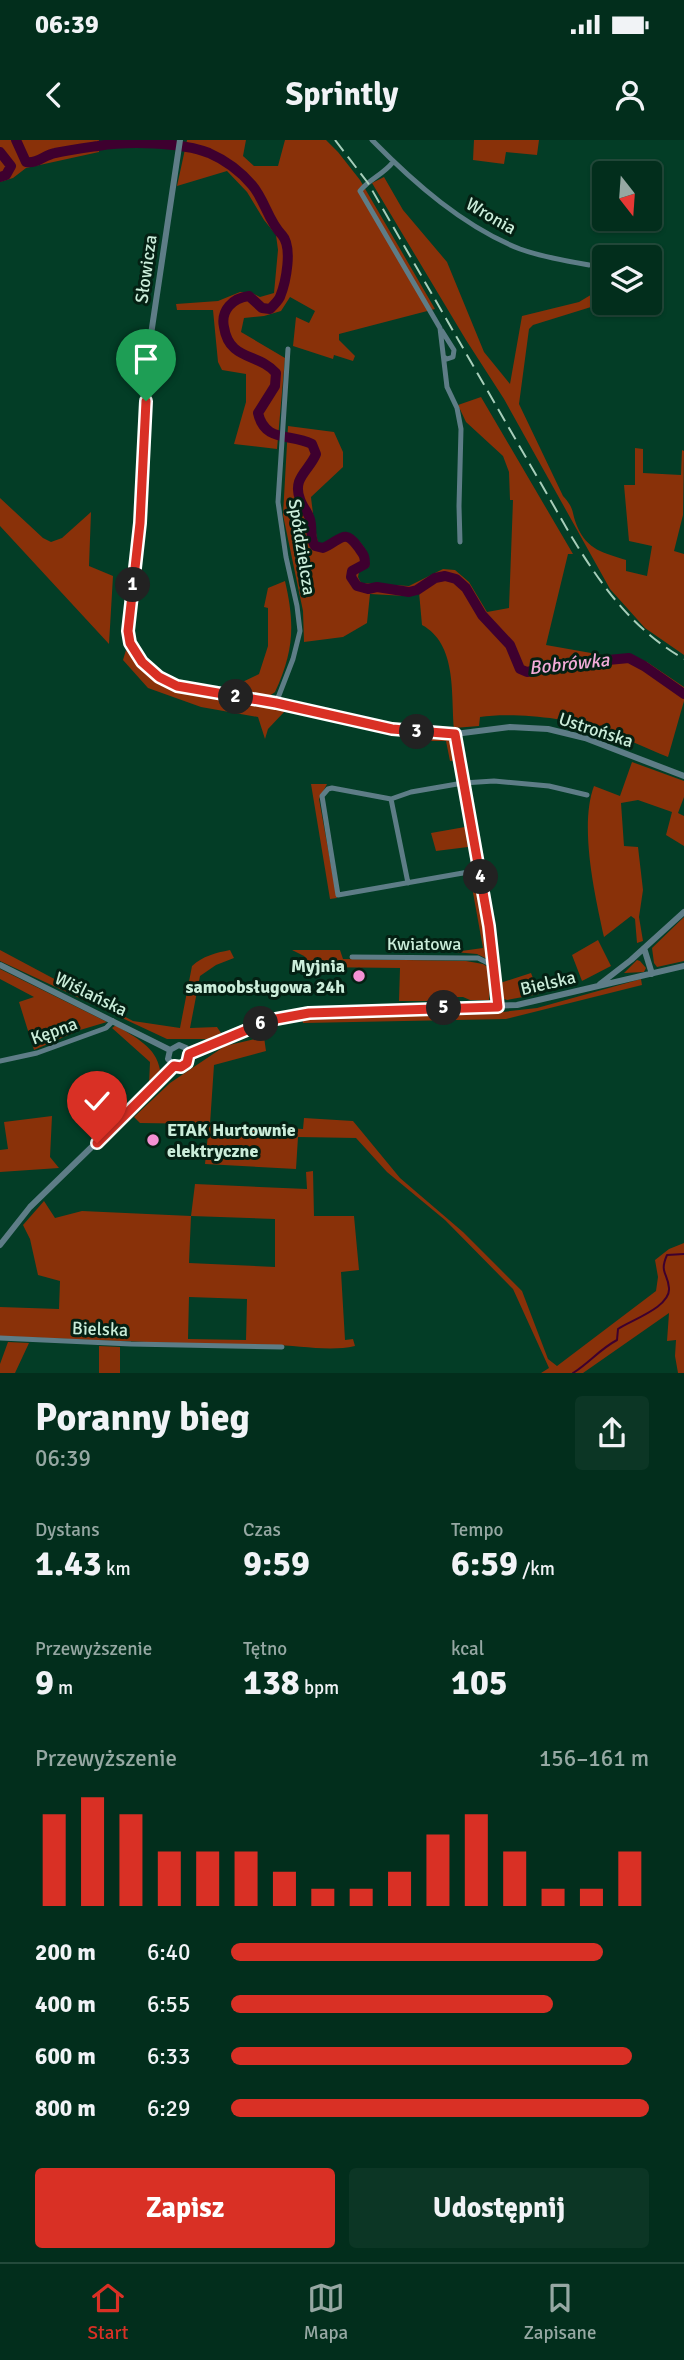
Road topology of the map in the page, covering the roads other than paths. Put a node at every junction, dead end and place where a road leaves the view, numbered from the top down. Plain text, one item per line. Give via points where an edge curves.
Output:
1 (180, 140) edge
2 (372, 140) edge
3 (393, 162) junction
4 (589, 265) dead end
5 (440, 328) junction
6 (289, 349) dead end
7 (444, 357) junction
8 (460, 542) dead end
9 (135, 653) joint
10 (276, 703) junction
11 (455, 734) junction
12 (684, 776) edge
13 (463, 783) junction
14 (587, 795) dead end
15 (391, 799) junction
16 (480, 870) junction
17 (408, 883) junction
18 (684, 912) edge
19 (644, 948) junction
20 (352, 957) dead end
21 (0, 965) edge
22 (494, 966) junction
23 (684, 966) edge
24 (652, 974) junction
25 (598, 985) junction
26 (498, 1007) junction
27 (113, 1021) junction
28 (170, 1050) junction
29 (189, 1054) junction
30 (0, 1061) edge
31 (174, 1066) junction
32 (0, 1245) edge
33 (0, 1338) edge
34 (282, 1347) dead end

1 - 9 street, Słowicza via 149,348 140,523 128,631
2 - 3 street, Wronia
3 - 4 street, Wronia via 444,205 495,238 523,250
3 - 5 street via 360,191
5 - 7 street
5 - 7 street via 454,350 453,357
6 - 10 street, Spółdzielcza via 278,502 300,631
7 - 8 street via 447,387 461,429
9 - 10 street, Ustrońska via 159,677 177,686
10 - 11 street, Ustrońska via 392,729
11 - 12 street, Ustrońska via 510,727 548,729
11 - 13 street
13 - 14 street via 524,782
13 - 15 street
13 - 16 street
15 - 17 street
15 - 17 street via 332,788 322,796 338,895
16 - 17 street
16 - 22 street
18 - 19 street, Bielska
19 - 24 street
19 - 25 street, Bielska
20 - 22 street, Kwiatowa via 478,958
21 - 27 street, Wiślańska
22 - 26 street
23 - 24 street
24 - 25 street
25 - 26 street, Bielska
26 - 29 street, Bielska via 309,1013 276,1019
27 - 28 street, Wiślańska
27 - 30 street, Kępna via 106,1028 37,1053
28 - 29 street via 179,1045
28 - 31 street via 168,1059
29 - 31 street via 184,1066
31 - 32 street via 30,1207
33 - 34 street, Bielska

